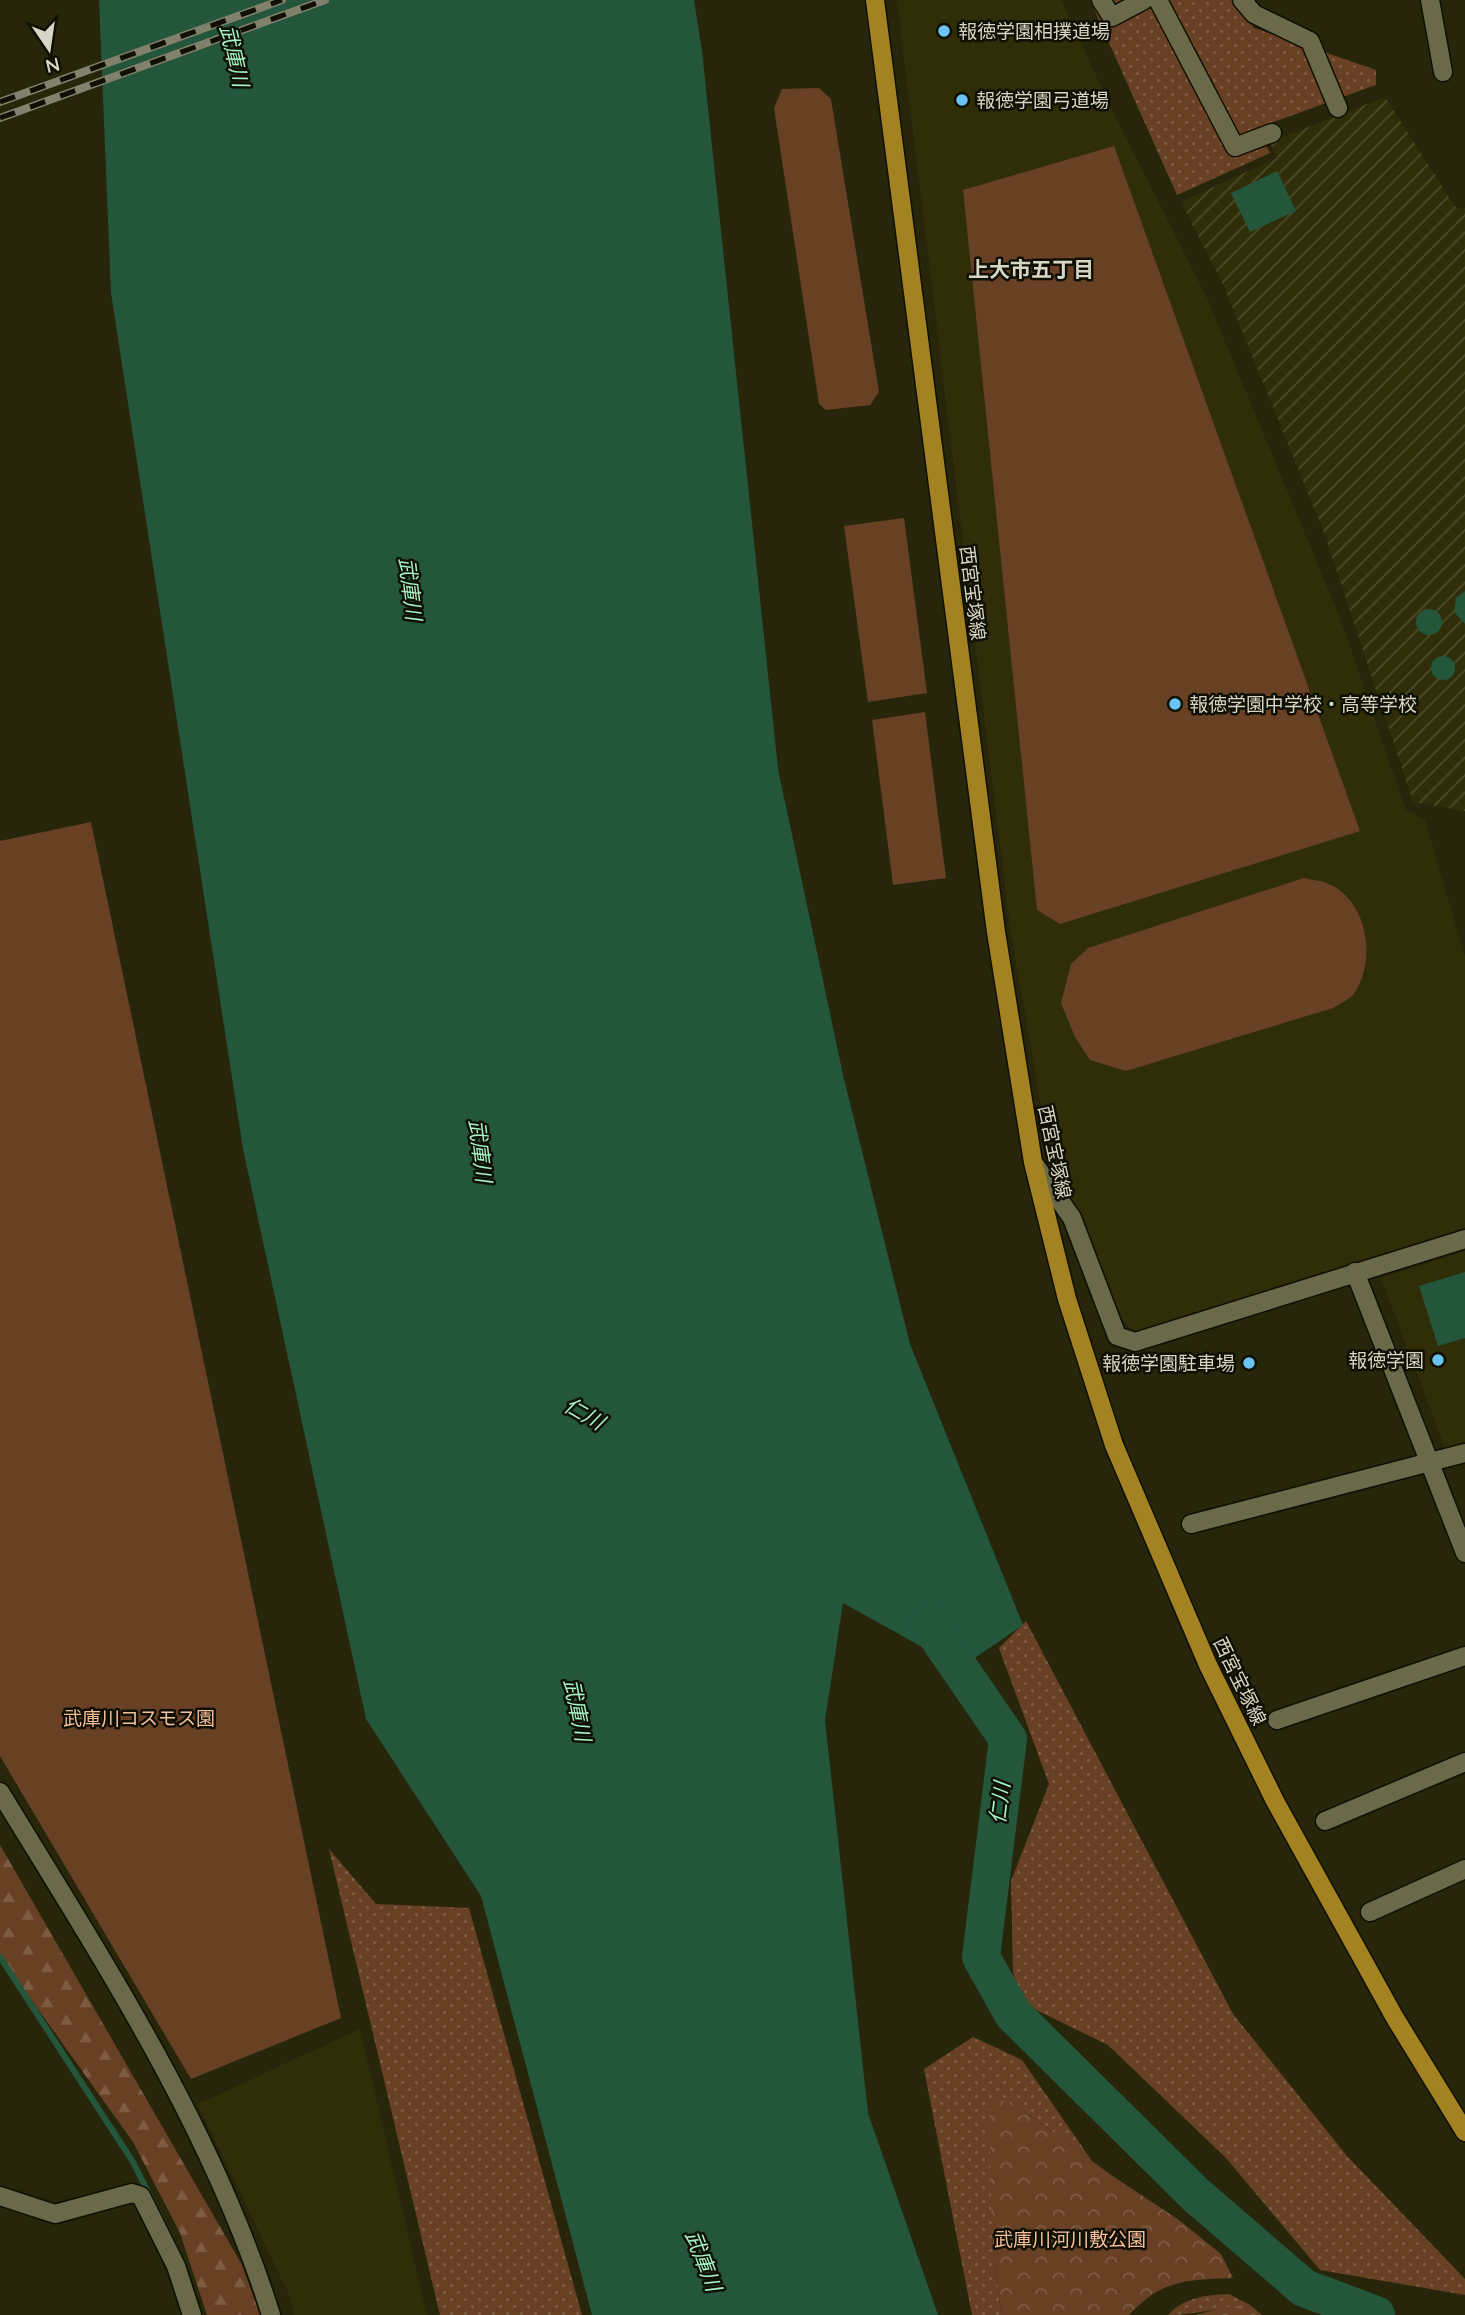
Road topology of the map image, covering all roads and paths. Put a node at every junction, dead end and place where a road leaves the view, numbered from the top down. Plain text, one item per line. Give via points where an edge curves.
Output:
1 (862, 0) edge
2 (875, 0) edge
3 (1101, 0) edge
4 (1144, 0) edge
5 (1158, 0) edge
6 (1242, 0) edge
7 (1430, 0) edge
8 (1443, 72) dead end
9 (886, 95) junction
10 (1338, 108) dead end
11 (1272, 133) dead end
12 (1033, 1162) junction
13 (1465, 1239) edge
14 (1355, 1272) junction
15 (1465, 1453) edge
16 (1428, 1463) junction
17 (1191, 1524) dead end
18 (1465, 1553) edge
19 (1465, 1656) edge
20 (1277, 1720) dead end
21 (1465, 1762) edge
22 (0, 1792) edge
23 (1325, 1821) dead end
24 (1465, 1869) edge
25 (1370, 1912) dead end
26 (1465, 2132) edge
27 (0, 2196) edge
28 (192, 2315) edge
29 (271, 2315) edge

1 - 9 main road, 西宮宝塚線
2 - 9 main road, 西宮宝塚線
3 - 4 street via 1112,17
5 - 11 street via 1235,147
6 - 10 street via 1254,14 1310,40
7 - 8 street
9 - 12 main road, 西宮宝塚線 via 996,932
12 - 14 street via 1072,1218 1117,1336 1135,1342
12 - 26 main road, 西宮宝塚線 via 1104,1419 1166,1573 1275,1801 1395,2018
13 - 14 street
14 - 16 street
15 - 16 street
16 - 17 street
16 - 18 street
19 - 20 street
21 - 23 street
22 - 29 street via 167,2074 229,2197
24 - 25 street
27 - 28 street via 55,2214 132,2193 141,2196 176,2266

